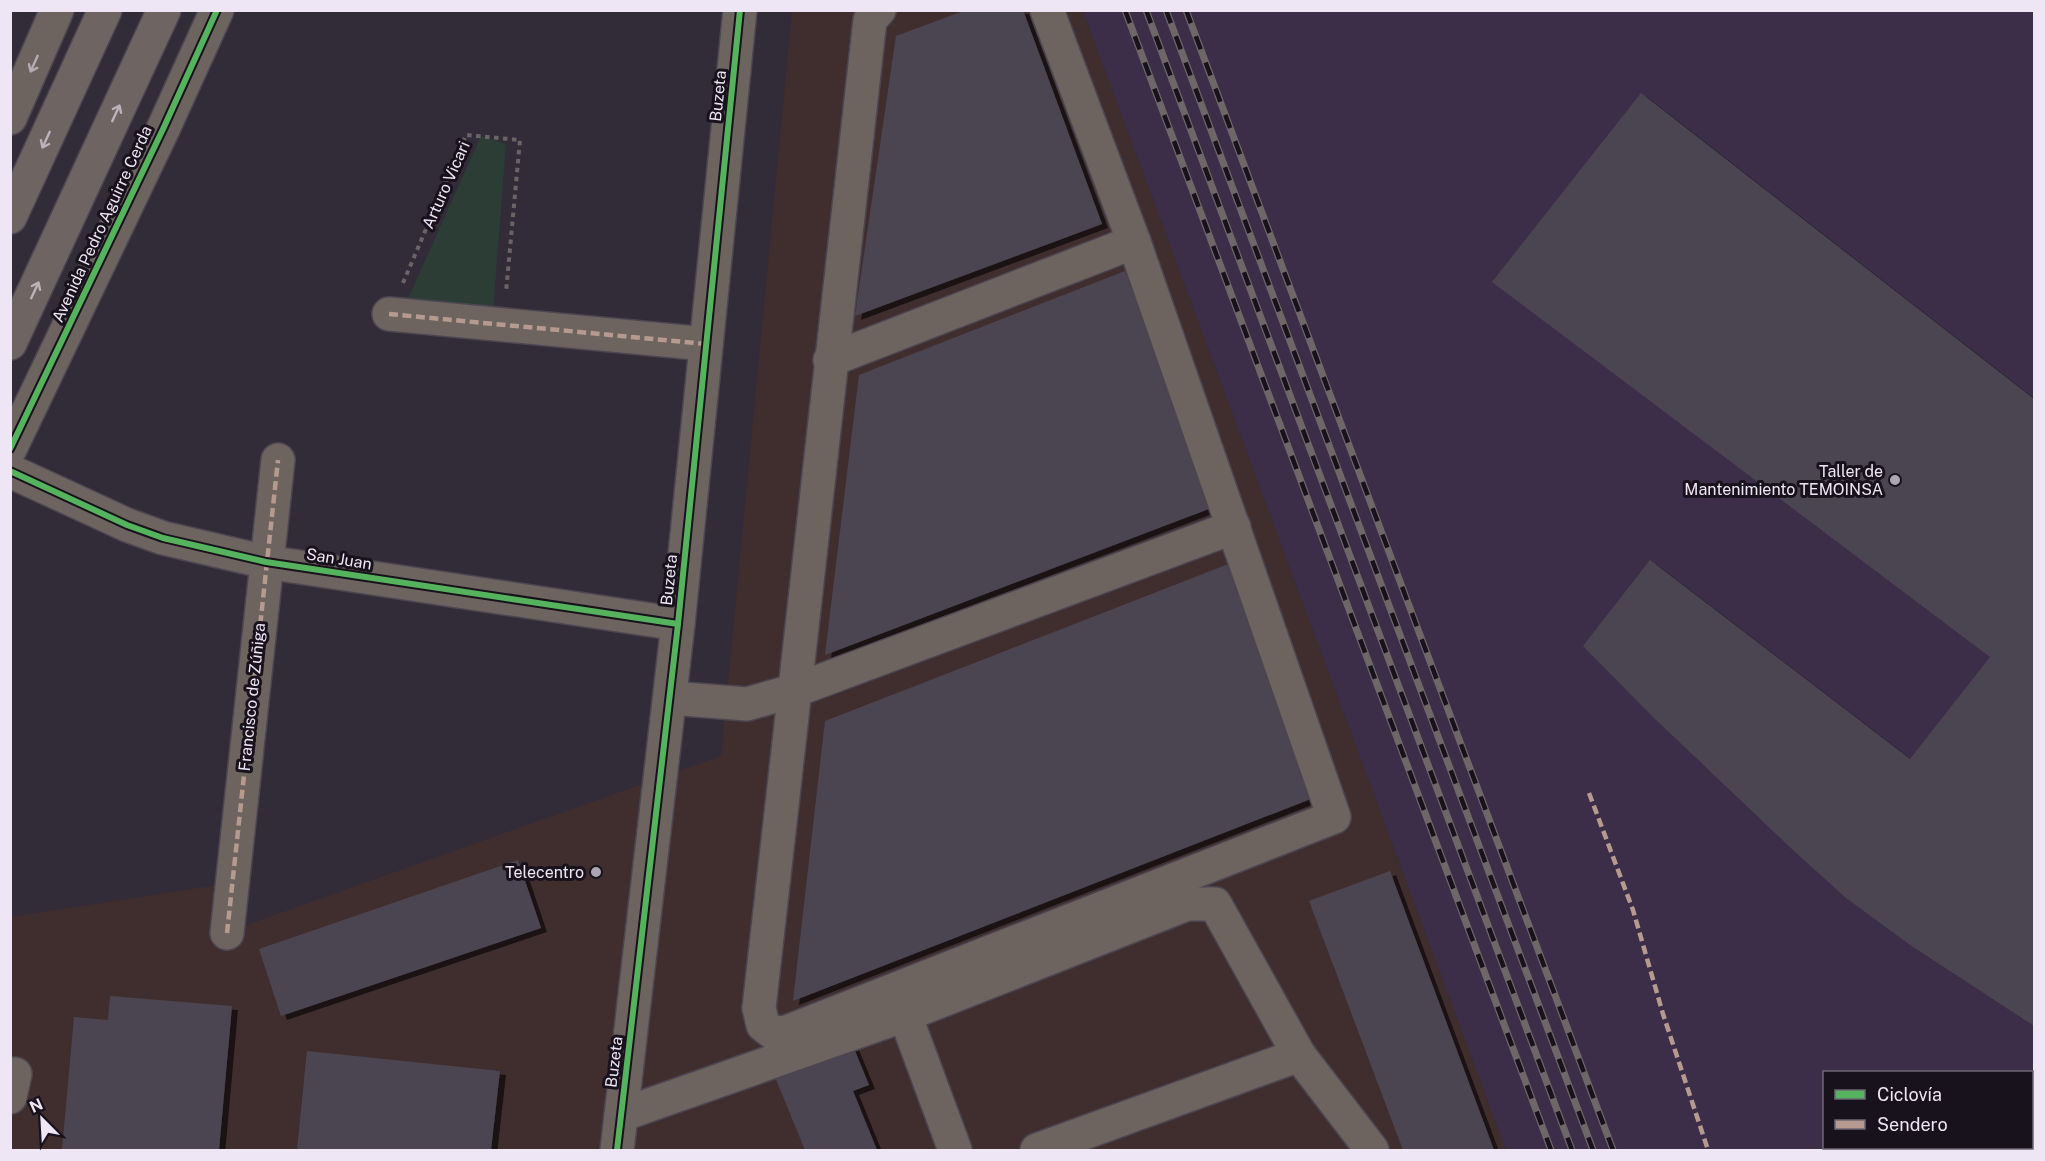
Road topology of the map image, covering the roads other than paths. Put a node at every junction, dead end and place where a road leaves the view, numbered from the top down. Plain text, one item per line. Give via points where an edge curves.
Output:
1 (57, 10) edge
2 (105, 10) edge
3 (164, 10) edge
4 (217, 10) edge
5 (740, 10) edge
6 (879, 10) edge
7 (1047, 10) edge
8 (10, 118) edge
9 (10, 217) edge
10 (1134, 242) junction
11 (389, 314) road end
12 (10, 343) edge
13 (706, 344) junction
14 (830, 360) junction
15 (10, 449) edge
16 (278, 460) dead end
17 (10, 471) edge
18 (1234, 527) junction
19 (266, 562) junction
20 (678, 624) junction
21 (796, 690) junction
22 (670, 698) junction
23 (227, 933) dead end
24 (905, 1015) junction
25 (1299, 1055) junction
26 (621, 1115) junction
27 (617, 1150) edge
28 (955, 1150) edge
29 (1036, 1150) edge
30 (1372, 1150) edge

1 -> 8 street
2 -> 9 main road
12 -> 3 main road, Avenida Pedro Aguirre Cerda
4 - 15 street, Avenida Pedro Aguirre Cerda
5 - 13 street, Buzeta
6 - 14 street via 870,20
7 - 10 street
10 - 14 street
10 - 18 street
11 - 13 street
13 - 20 street, Buzeta
14 - 21 street
16 - 19 street, Francisco de Zúñiga
17 - 19 street, San Juan via 163,538
18 - 21 street
18 - 21 street via 1334,817 784,1033 772,1032 763,1025 759,1008
19 - 20 street, San Juan
19 - 23 street, Francisco de Zúñiga
20 - 22 street, Buzeta
21 - 22 street via 747,704
22 - 26 street, Buzeta
24 - 25 street via 1187,904 1215,904
24 - 26 street
24 - 28 street
25 - 29 street
25 - 30 street
26 - 27 street, Buzeta

